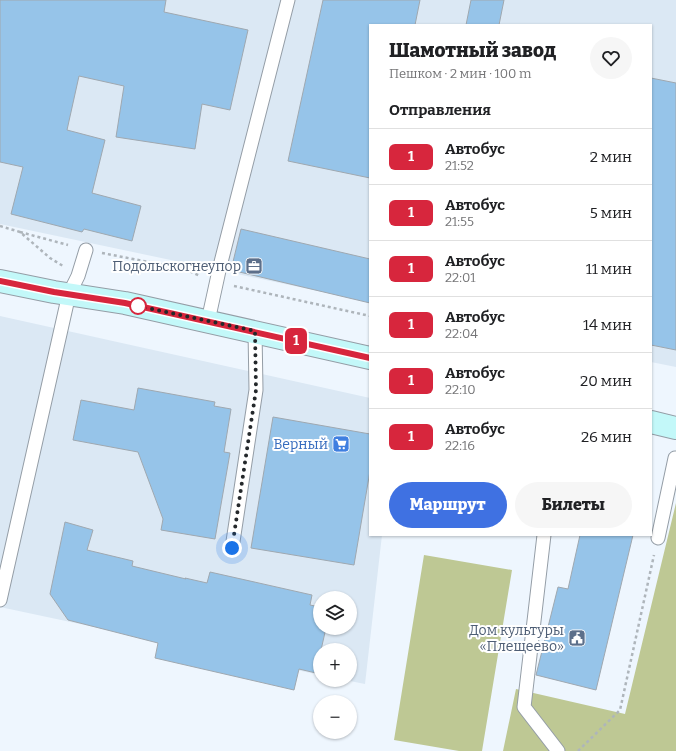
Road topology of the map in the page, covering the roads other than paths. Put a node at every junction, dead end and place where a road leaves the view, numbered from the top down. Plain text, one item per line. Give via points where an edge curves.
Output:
1 (288, 0) edge
2 (86, 250) road end
3 (0, 281) edge
4 (74, 285) junction
5 (208, 321) junction
6 (255, 331) junction
7 (369, 358) edge
8 (652, 422) edge
9 (676, 428) edge
10 (675, 458) edge
11 (544, 536) edge
12 (658, 538) road end
13 (232, 548) dead end
14 (0, 600) edge
15 (558, 751) edge

1 - 5 lane
2 - 4 lane
3 - 4 street via 54,292
4 - 5 street via 125,303
4 - 14 lane
5 - 6 street
6 - 7 street
6 - 13 lane via 256,390
8 - 9 street
10 - 12 lane
11 - 15 lane via 524,707

